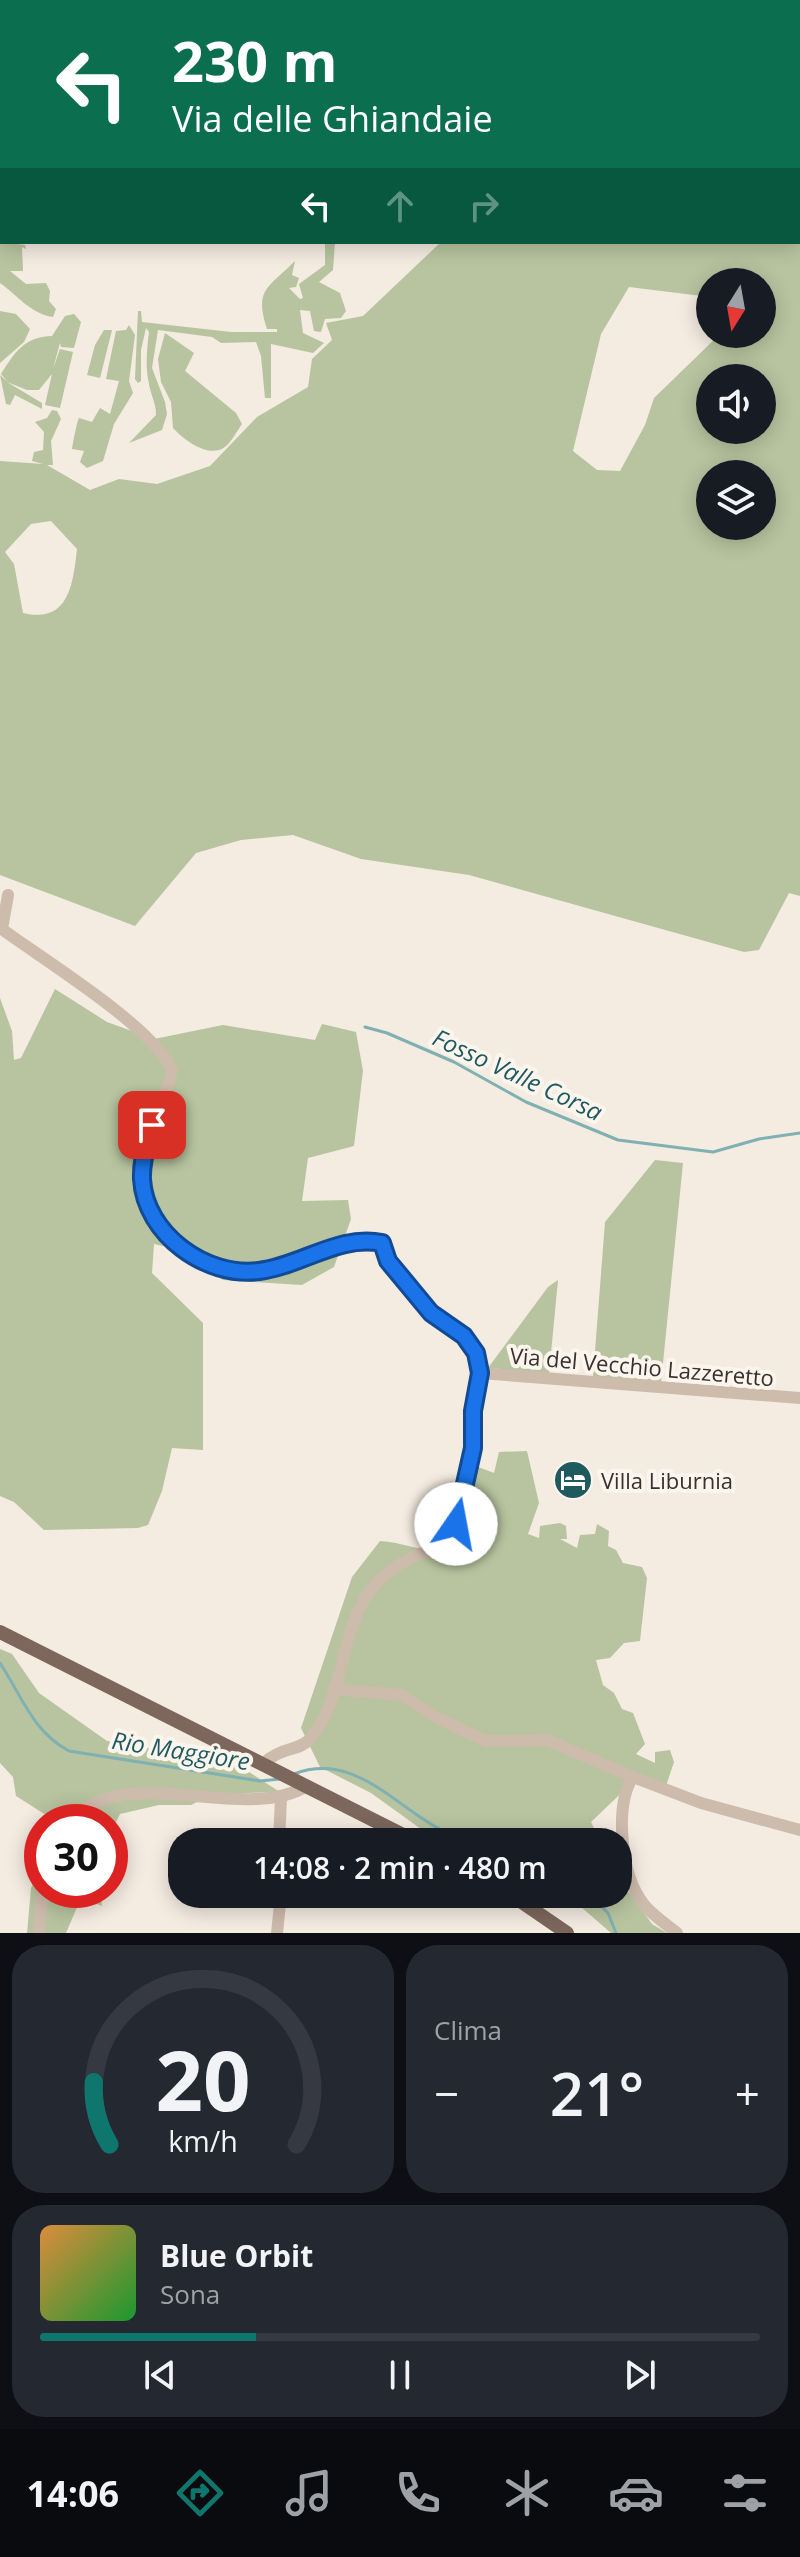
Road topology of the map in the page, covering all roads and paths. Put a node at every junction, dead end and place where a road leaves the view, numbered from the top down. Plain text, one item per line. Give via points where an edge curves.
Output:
1 (8, 895) dead end
2 (480, 1373) junction
3 (800, 1398) edge
4 (0, 1632) edge
5 (333, 1689) junction
6 (263, 1764) junction
7 (633, 1777) junction
8 (302, 1784) junction
9 (281, 1798) junction
10 (99, 1804) edge
11 (280, 1828) edge
12 (389, 1828) edge
13 (800, 1830) edge
14 (41, 1908) edge
15 (280, 1908) edge
16 (530, 1908) edge
17 (39, 1933) edge
18 (277, 1933) edge
19 (567, 1933) edge
20 (677, 1933) edge

1 - 2 street via 2,929 142,1032 166,1056 172,1071 152,1125 142,1182 169,1241 238,1273 287,1266 349,1242 382,1243 388,1261 431,1313 464,1336 476,1353
2 - 3 street, Via del Vecchio Lazzeretto
2 - 5 street via 473,1448 452,1539 414,1556 370,1590 349,1632
4 - 6 main road
5 - 6 street via 309,1740 277,1751
5 - 7 street via 401,1695 486,1741 547,1740
6 - 8 main road
7 - 13 street via 701,1803
7 - 20 street via 623,1810 635,1892
8 - 9 street
8 - 12 main road
9 - 10 street via 201,1799 166,1793
9 - 11 street
14 - 17 street
15 - 18 street
16 - 19 main road

